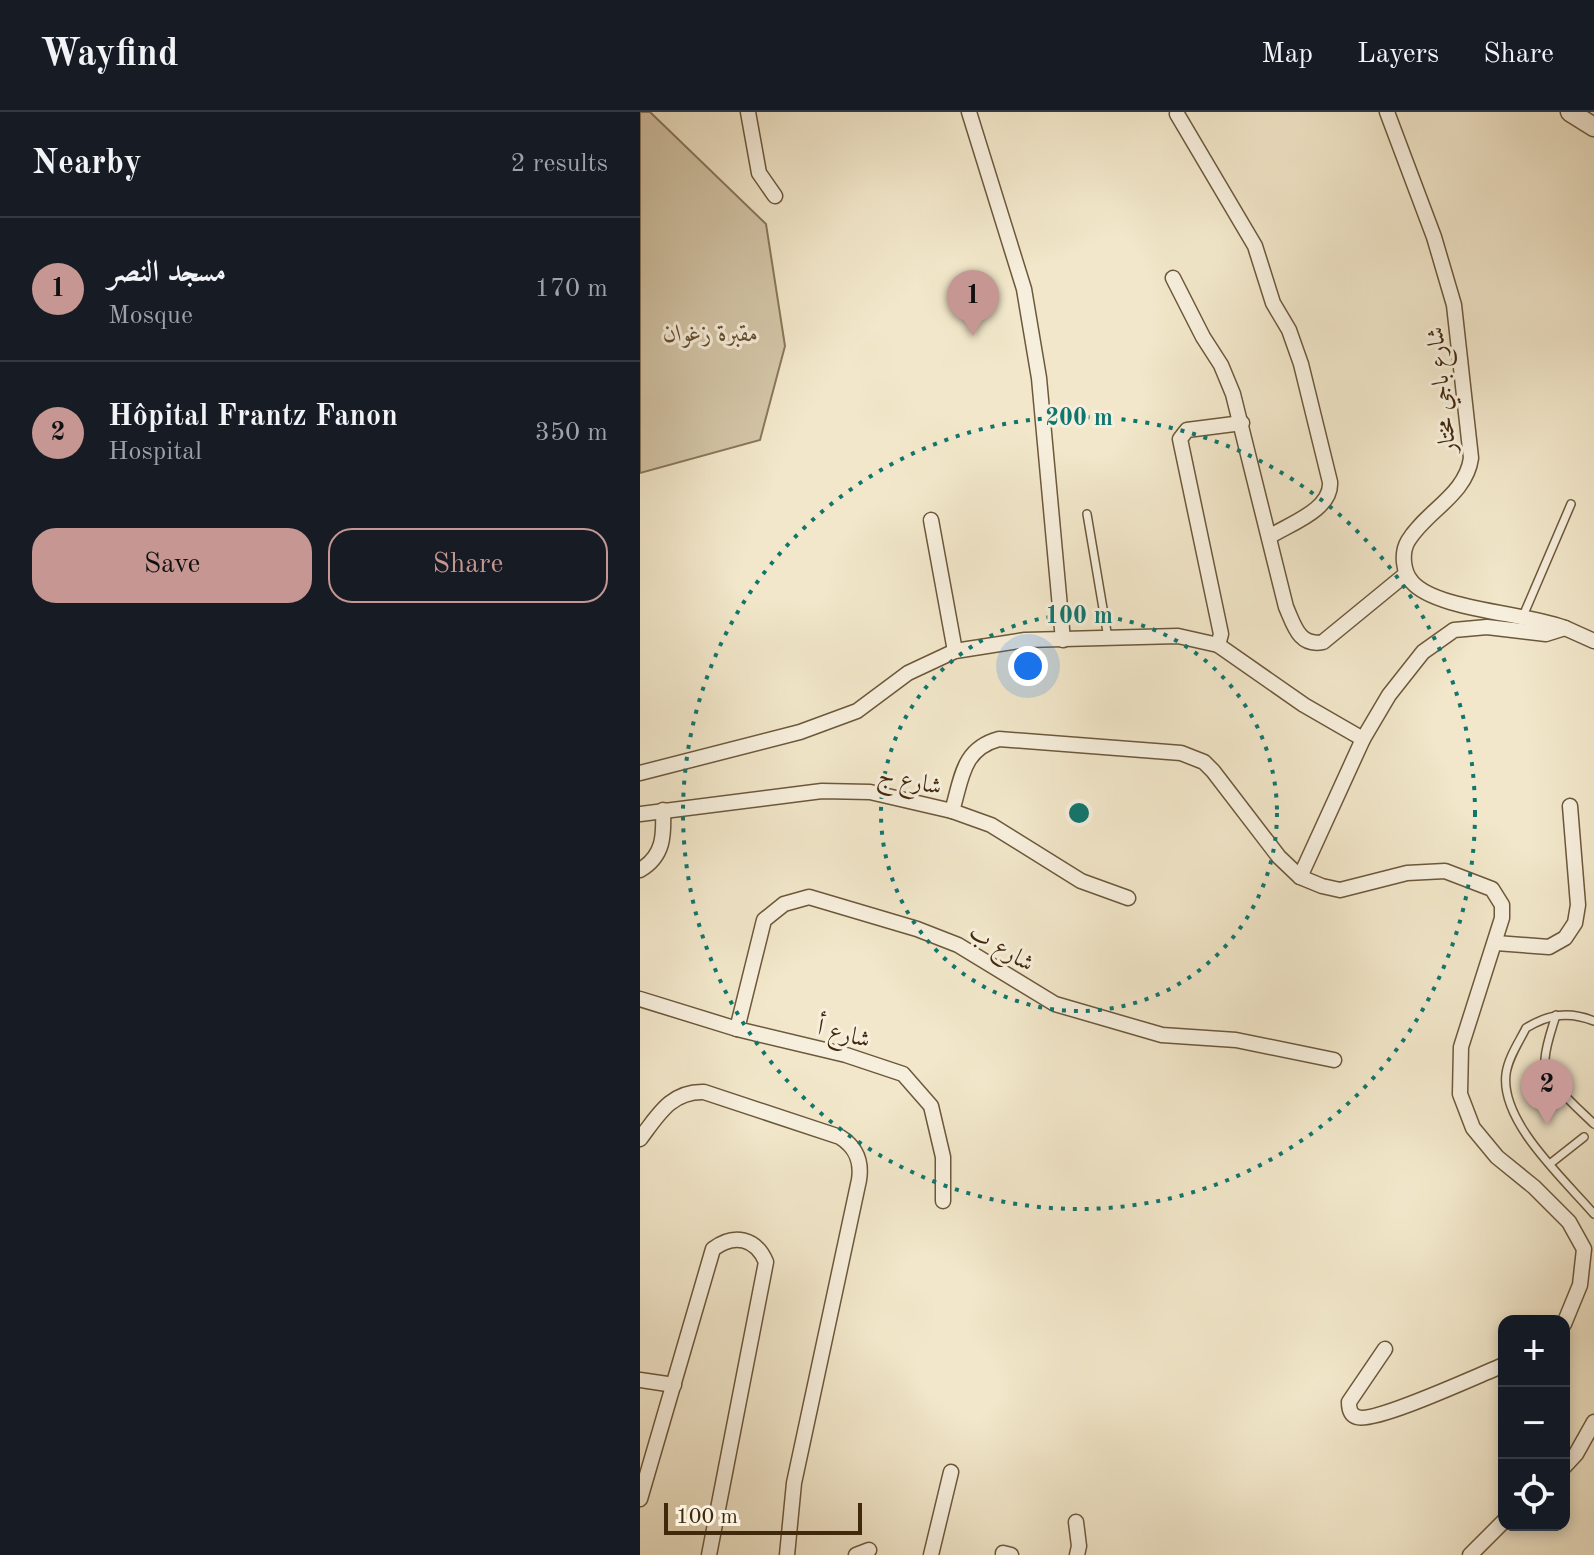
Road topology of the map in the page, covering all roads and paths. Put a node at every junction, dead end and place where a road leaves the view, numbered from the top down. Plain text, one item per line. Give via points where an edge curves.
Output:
1 (748, 112) edge
2 (969, 112) edge
3 (1387, 112) edge
4 (1570, 112) edge
5 (1581, 112) edge
6 (1177, 114) dead end
7 (1594, 127) edge
8 (775, 196) dead end
9 (1173, 278) dead end
10 (1242, 423) junction
11 (1571, 504) dead end
12 (1087, 514) dead end
13 (931, 520) dead end
14 (1269, 537) junction
15 (1406, 574) junction
16 (1523, 616) junction
17 (1565, 628) junction
18 (1108, 639) junction
19 (1063, 640) junction
20 (1594, 641) edge
21 (1218, 645) junction
22 (955, 651) junction
23 (1363, 739) junction
24 (640, 773) edge
25 (1570, 806) dead end
26 (663, 810) junction
27 (952, 811) junction
28 (640, 814) edge
29 (640, 870) edge
30 (1300, 877) junction
31 (1128, 898) dead end
32 (1496, 943) junction
33 (640, 999) edge
34 (1556, 1015) junction
35 (1594, 1021) edge
36 (737, 1029) junction
37 (1334, 1060) dead end
38 (1594, 1124) edge
39 (1584, 1137) dead end
40 (640, 1139) edge
41 (1551, 1163) junction
42 (943, 1201) dead end
43 (1594, 1214) edge
44 (1583, 1265) junction
45 (1594, 1277) edge
46 (1568, 1315) edge
47 (1385, 1349) dead end
48 (1498, 1367) edge
49 (640, 1380) edge
50 (674, 1385) junction
51 (1594, 1422) edge
52 (1570, 1460) edge
53 (951, 1472) dead end
54 (640, 1499) edge
55 (1076, 1522) dead end
56 (1498, 1527) edge
57 (709, 1555) edge
58 (787, 1555) edge
59 (931, 1555) edge
60 (1077, 1555) edge
61 (1470, 1555) edge

1 - 8 street via 759,173
2 - 19 street via 1024,289 1039,378
3 - 15 street, شارع باجي مختار via 1454,305 1471,458 1461,484 1407,542
4 - 7 street
5 - 7 street
6 - 14 street via 1255,246 1301,364 1330,482 1322,505
9 - 10 street via 1221,365
10 - 14 street
10 - 21 street via 1187,430 1180,439 1221,634
11 - 16 lane
12 - 18 lane
13 - 22 street
14 - 15 street via 1286,607 1298,634 1309,643 1323,642
15 - 16 street via 1432,597
16 - 17 street
17 - 20 street
17 - 23 street via 1546,634 1487,627 1454,630 1423,652
18 - 19 street
18 - 21 street via 1178,636
19 - 22 street
21 - 23 street
22 - 24 street via 908,673 857,711 800,732
23 - 30 street
25 - 32 street via 1575,923 1565,938 1549,947
26 - 27 street, شارع ج via 822,791 870,792
26 - 28 street, شارع ج
26 - 29 street via 660,851
27 - 30 street via 969,755 988,742 1011,739 1181,753 1213,771
27 - 31 street, شارع ج via 991,825 1081,881
30 - 32 street via 1340,890 1407,873 1445,871 1487,885 1500,899
32 - 44 street via 1461,1047 1460,1094 1473,1128 1497,1157 1569,1222 1584,1249
33 - 36 street, شارع أ
34 - 35 lane
34 - 38 lane via 1545,1058 1547,1071
34 - 41 lane via 1526,1028 1506,1071 1506,1097 1513,1114
36 - 37 street, شارع ب via 764,920 784,904 809,897 958,945 1055,1004 1162,1035 1236,1040
36 - 42 street, شارع أ via 903,1074 931,1106 943,1157
39 - 41 lane
40 - 58 street via 675,1098 704,1092 840,1137 857,1155 861,1171 794,1483
41 - 43 lane
44 - 45 street
44 - 46 street
47 - 48 street via 1349,1402 1350,1411 1361,1419
49 - 50 street
50 - 54 street
50 - 57 street via 713,1249 730,1239 748,1241 766,1262
51 - 52 street
53 - 59 street
55 - 60 street
56 - 61 street

